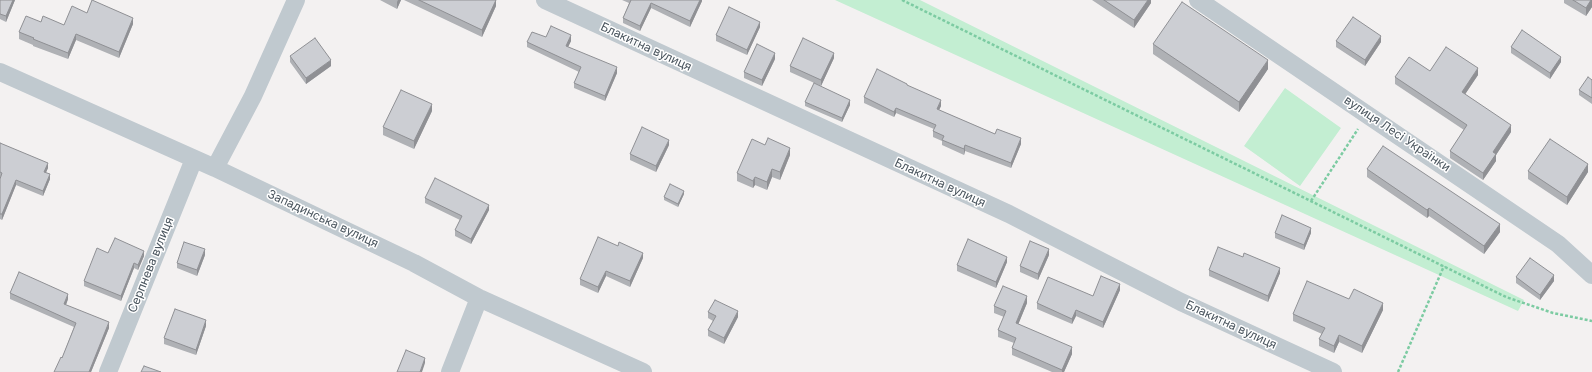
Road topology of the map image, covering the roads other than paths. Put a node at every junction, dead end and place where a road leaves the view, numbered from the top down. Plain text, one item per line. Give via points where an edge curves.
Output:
1 (296, 0) edge
2 (545, 0) edge
3 (1198, 0) edge
4 (0, 72) edge
5 (194, 158) junction
6 (215, 168) junction
7 (1592, 275) edge
8 (479, 298) junction
9 (108, 372) edge
10 (450, 372) edge
11 (643, 372) edge
12 (1333, 372) edge

1 - 6 street via 253,96
2 - 12 street, Блакитна вулиця via 1009,214 1182,302
3 - 7 street, вулиця Лесі Українки via 1558,244
4 - 5 street, Западинська вулиця
5 - 6 street, Западинська вулиця
5 - 9 street, Серпнева вулиця
6 - 8 street, Западинська вулиця via 414,263
8 - 10 street
8 - 11 street, Западинська вулиця

